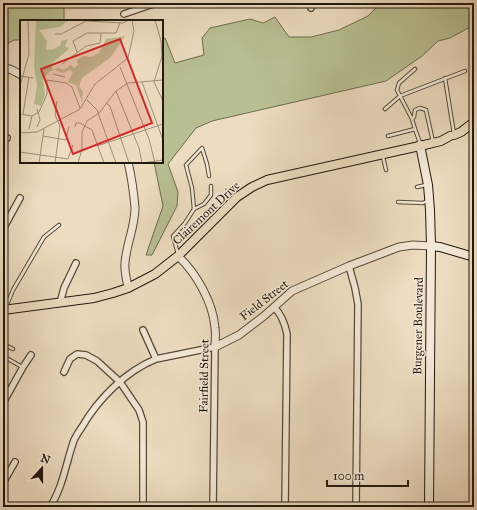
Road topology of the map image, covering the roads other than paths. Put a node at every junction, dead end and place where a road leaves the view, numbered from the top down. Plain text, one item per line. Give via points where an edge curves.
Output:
1 (156, 3) edge
2 (124, 14) dead end
3 (5, 68) edge
4 (415, 69) dead end
5 (465, 71) dead end
6 (20, 75) edge
7 (445, 78) junction
8 (400, 96) junction
9 (385, 109) dead end
10 (412, 119) junction
11 (474, 122) edge
12 (415, 129) junction
13 (388, 136) dead end
14 (452, 136) junction
15 (433, 142) junction
16 (420, 146) junction
17 (382, 154) junction
18 (128, 163) edge
19 (386, 170) dead end
20 (209, 176) dead end
21 (428, 185) junction
22 (211, 186) dead end
23 (417, 187) dead end
24 (20, 198) dead end
25 (430, 201) junction
26 (398, 202) dead end
27 (194, 209) junction
28 (59, 225) dead end
29 (3, 229) edge
30 (431, 246) junction
31 (178, 256) junction
32 (474, 257) edge
33 (76, 263) dead end
34 (349, 266) junction
35 (128, 288) junction
36 (60, 303) junction
37 (274, 307) junction
38 (4, 310) edge
39 (143, 330) dead end
40 (3, 344) edge
41 (215, 347) junction
42 (13, 349) dead end
43 (31, 355) dead end
44 (3, 356) edge
45 (156, 359) junction
46 (23, 367) junction
47 (64, 372) dead end
48 (120, 382) junction
49 (3, 403) edge
50 (15, 462) dead end
51 (3, 483) edge
52 (50, 507) edge
53 (143, 507) edge
54 (213, 507) edge
55 (285, 507) edge
56 (356, 507) edge
57 (429, 507) edge

1 - 2 street
3 - 6 street
4 - 8 lane via 399,83 397,90
5 - 7 lane
7 - 8 lane
7 - 14 lane
8 - 9 lane
8 - 10 lane
10 - 12 lane
10 - 15 lane via 415,110 426,110
11 - 14 main road, Clairemont Drive
12 - 13 lane
12 - 16 lane
14 - 15 main road, Clairemont Drive
15 - 16 main road, Clairemont Drive
16 - 17 main road, Clairemont Drive
16 - 21 main road, Burgener Boulevard
17 - 19 lane
17 - 31 main road, Clairemont Drive via 267,180 252,187 237,197
18 - 35 street via 135,208 126,252
20 - 27 lane via 202,148 186,165
21 - 23 lane
21 - 25 main road, Burgener Boulevard
22 - 27 lane via 211,195 204,204
24 - 29 street
25 - 26 lane
25 - 30 main road, Burgener Boulevard
27 - 31 lane via 173,236
28 - 38 lane via 44,237
30 - 32 main road, Field Street
30 - 34 street, Field Street via 399,247
30 - 57 main road, Burgener Boulevard
31 - 35 main road, Clairemont Drive via 155,274
31 - 41 street, Fairfield Street via 186,263 208,299 215,327
33 - 36 street
34 - 37 street, Field Street via 292,291
34 - 56 street via 358,304
35 - 36 main road, Clairemont Drive via 94,298
36 - 38 main road, Clairemont Drive
37 - 41 street, Field Street via 240,335
37 - 55 street via 284,323 287,334
39 - 45 street
40 - 42 lane
41 - 45 street, Field Street
41 - 54 street, Fairfield Street
43 - 46 street
44 - 46 lane
45 - 48 street, Field Street
46 - 49 street
47 - 48 street via 70,359 77,354 86,355 97,361
48 - 52 street, Field Street via 89,415 75,439 60,487
48 - 53 street via 139,410 143,422
50 - 51 street

